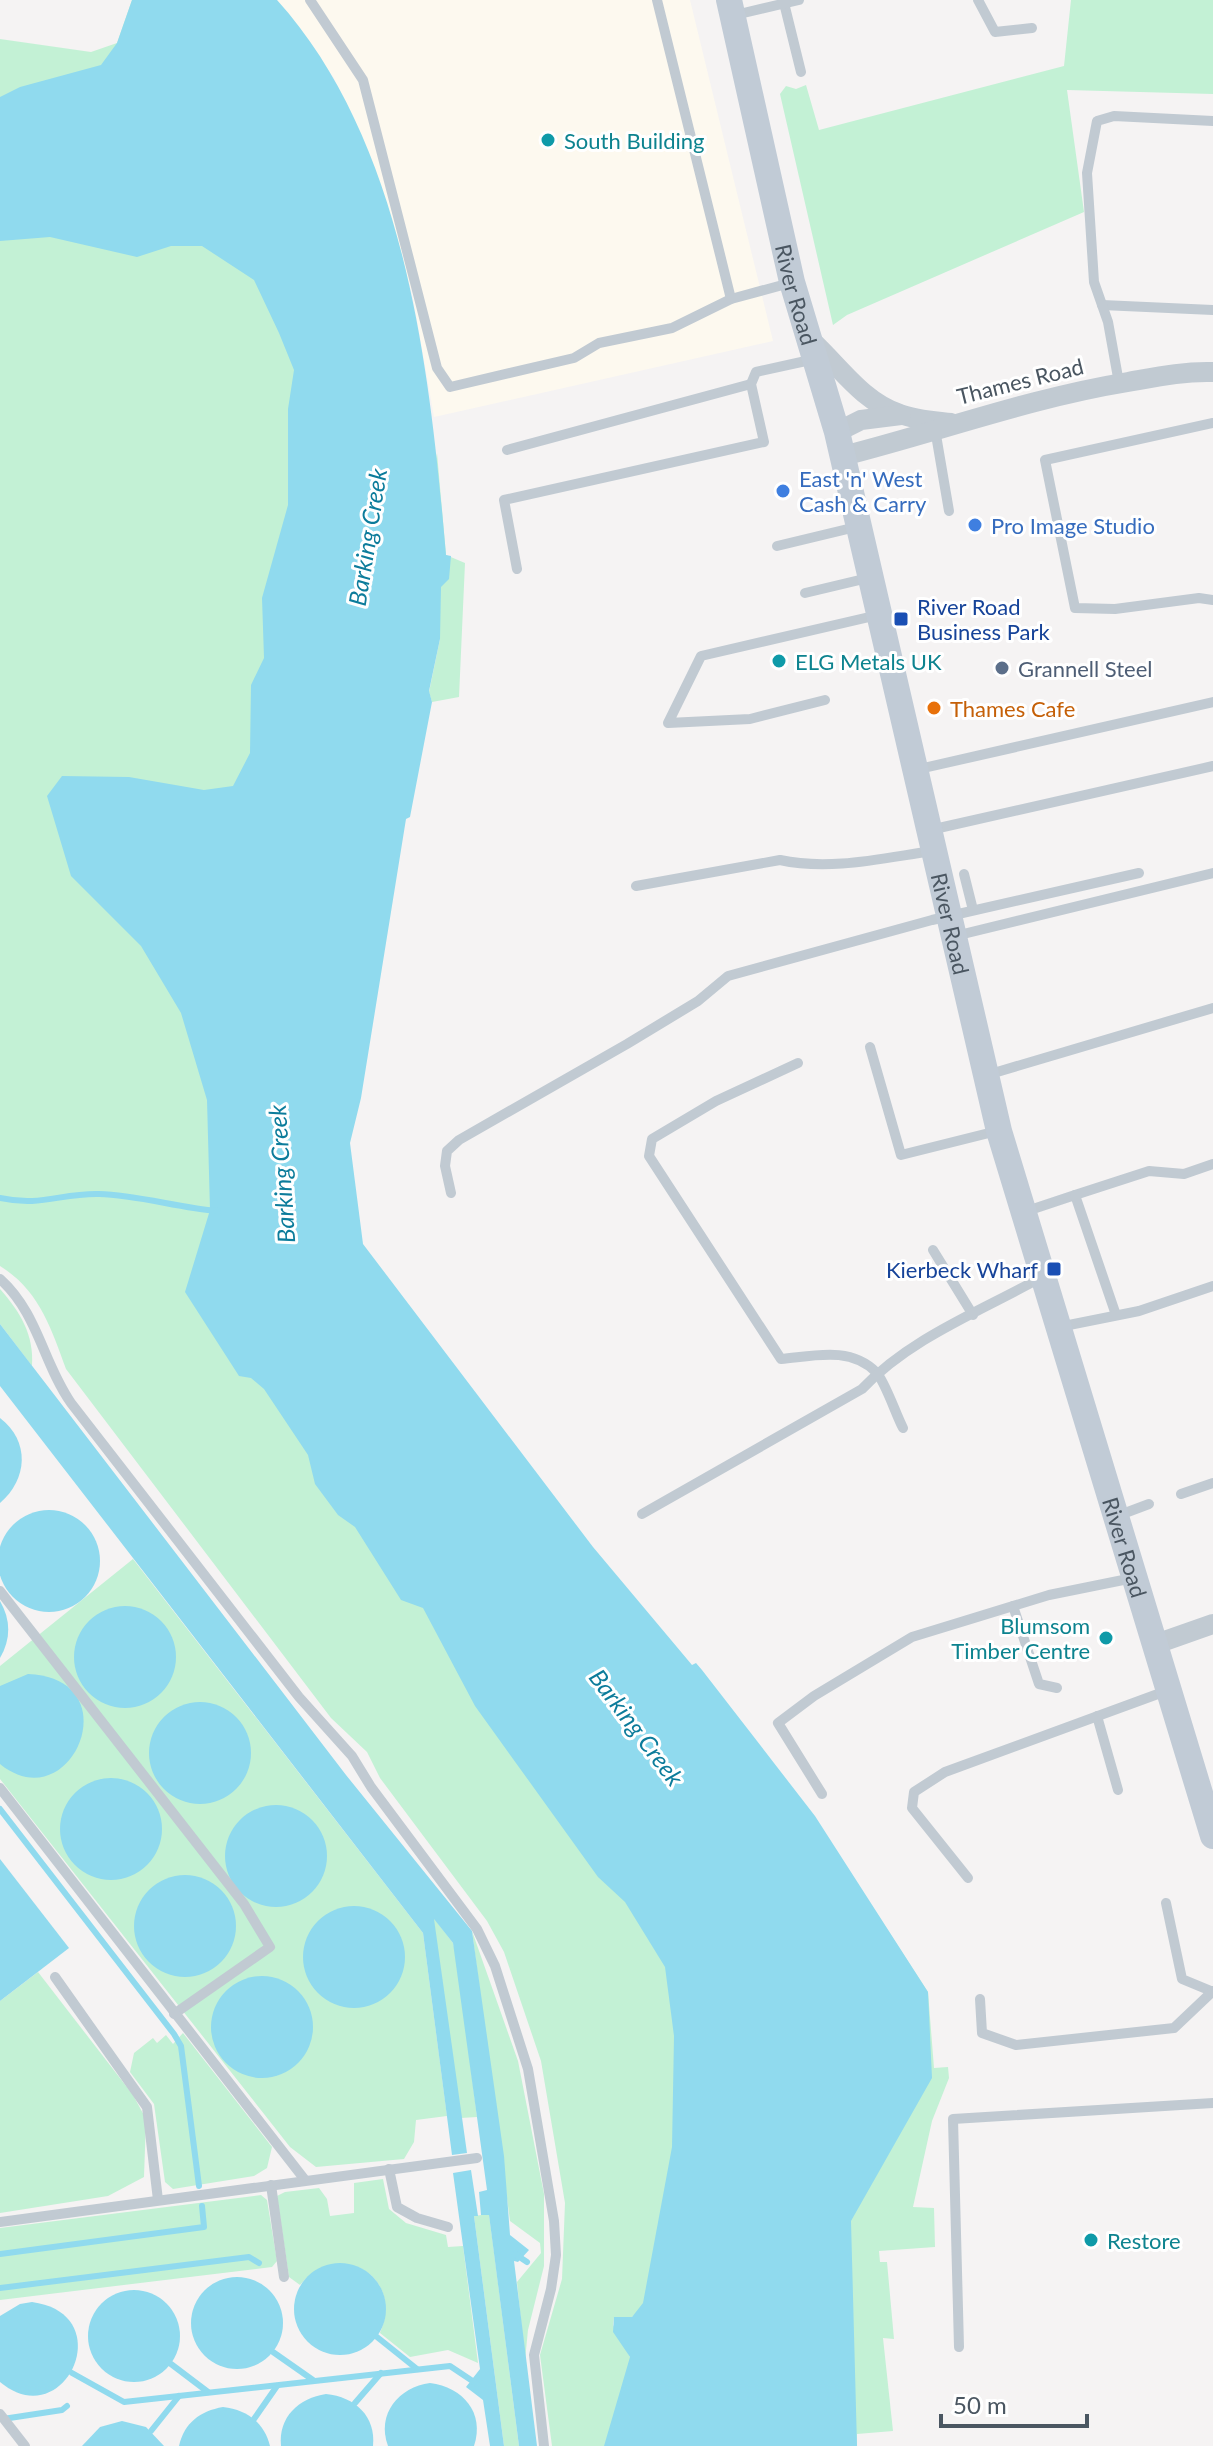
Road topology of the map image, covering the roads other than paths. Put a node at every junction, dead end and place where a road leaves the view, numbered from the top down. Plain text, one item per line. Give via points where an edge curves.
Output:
1 (310, 0) edge
2 (657, 0) edge
3 (799, 0) edge
4 (978, 0) edge
5 (784, 3) junction
6 (731, 8) edge
7 (1032, 28) dead end
8 (801, 72) dead end
9 (1213, 121) edge
10 (792, 282) junction
11 (731, 299) junction
12 (1102, 305) junction
13 (1213, 310) edge
14 (815, 350) junction
15 (1213, 372) edge
16 (1119, 383) junction
17 (751, 384) junction
18 (902, 415) junction
19 (1213, 423) edge
20 (943, 426) junction
21 (840, 444) junction
22 (507, 450) dead end
23 (949, 511) dead end
24 (858, 526) junction
25 (777, 546) dead end
26 (517, 569) dead end
27 (870, 577) junction
28 (805, 593) dead end
29 (1213, 600) edge
30 (878, 615) junction
31 (825, 700) dead end
32 (1213, 702) edge
33 (1213, 766) edge
34 (914, 770) junction
35 (930, 841) junction
36 (1139, 873) dead end
37 (1213, 873) edge
38 (964, 874) dead end
39 (636, 886) dead end
40 (958, 921) junction
41 (1213, 1008) edge
42 (870, 1047) dead end
43 (798, 1063) dead end
44 (985, 1076) junction
45 (999, 1131) junction
46 (1213, 1164) edge
47 (451, 1193) dead end
48 (1075, 1195) junction
49 (1022, 1213) junction
50 (933, 1250) dead end
51 (1042, 1277) junction
52 (0, 1279) edge
53 (1213, 1286) edge
54 (973, 1315) junction
55 (1116, 1315) junction
56 (1057, 1328) junction
57 (877, 1373) junction
58 (903, 1428) dead end
59 (1213, 1483) edge
60 (1181, 1494) dead end
61 (1149, 1504) dead end
62 (642, 1514) dead end
63 (1115, 1517) junction
64 (1133, 1578) junction
65 (0, 1591) edge
66 (1013, 1606) junction
67 (1213, 1624) edge
68 (1156, 1644) junction
69 (1057, 1688) dead end
70 (1170, 1690) junction
71 (1097, 1716) junction
72 (0, 1788) edge
73 (1118, 1790) dead end
74 (822, 1794) dead end
75 (1213, 1836) edge
76 (968, 1878) dead end
77 (1166, 1903) dead end
78 (55, 1977) dead end
79 (1212, 1991) edge
80 (980, 1999) dead end
81 (174, 2014) junction
82 (1213, 2103) edge
83 (477, 2158) dead end
84 (389, 2169) junction
85 (305, 2180) junction
86 (271, 2185) junction
87 (158, 2200) junction
88 (0, 2222) edge
89 (448, 2227) dead end
90 (284, 2277) dead end
91 (959, 2347) dead end
92 (0, 2414) edge
93 (25, 2446) edge
94 (544, 2446) edge

1 - 11 lane via 363,80 437,368 450,387 574,358 599,343 672,328
2 - 11 lane
3 - 5 lane
4 - 7 lane via 995,32
5 - 6 lane
5 - 8 lane
6 - 10 street, River Road
9 - 12 lane via 1114,116 1097,121 1087,173 1094,282
10 - 11 lane
10 - 14 street, River Road
12 - 13 lane
12 - 16 lane
14 - 17 lane via 756,372
14 - 18 street via 855,386
14 - 21 street, River Road
15 - 16 street, Thames Road
16 - 20 street, Thames Road
17 - 22 lane
17 - 26 lane via 764,442 504,500
18 - 20 street
18 - 21 street via 861,420
19 - 29 lane via 1045,460 1075,608
20 - 21 street, Thames Road
20 - 23 lane
21 - 24 street, River Road
24 - 25 lane
24 - 27 street, River Road
27 - 28 lane
27 - 30 street, River Road
30 - 31 lane via 701,656 668,723 750,719
30 - 34 street, River Road
32 - 34 lane
33 - 35 lane
34 - 35 street, River Road
35 - 39 lane via 874,861 801,865 780,860
35 - 40 street, River Road
36 - 40 lane
37 - 40 lane
38 - 40 lane
40 - 44 street, River Road
40 - 47 lane via 728,976 698,1001 459,1140 447,1151
41 - 44 lane
42 - 45 lane via 901,1155
43 - 57 lane via 716,1101 652,1139 649,1156 781,1359 844,1353
44 - 45 street, River Road
45 - 49 street, River Road
46 - 48 lane via 1184,1174 1149,1171
48 - 49 lane
48 - 55 lane
49 - 51 street, River Road
50 - 54 lane
51 - 54 lane
51 - 56 street, River Road
52 - 94 lane via 30,1313 54,1379 71,1403 299,1697 352,1756 477,1929 495,1966 528,2069 554,2221 551,2289 534,2355
53 - 55 lane
54 - 57 lane via 920,1342
55 - 56 lane
56 - 63 street, River Road
57 - 58 lane
57 - 62 lane via 862,1389
59 - 60 lane
61 - 63 lane
63 - 64 street, River Road
64 - 66 lane
64 - 68 street, River Road
65 - 81 lane via 244,1904 270,1947
66 - 69 lane via 1039,1684
66 - 74 lane via 912,1637 778,1723
67 - 68 street
68 - 70 street, River Road
70 - 71 lane
70 - 75 street, River Road
71 - 73 lane
71 - 76 lane via 945,1772 914,1792 912,1808
72 - 81 lane
77 - 79 lane via 1182,1979
78 - 87 lane via 147,2107
79 - 80 lane via 1174,2028 1016,2045 982,2033
81 - 85 lane
82 - 91 lane via 953,2119
83 - 84 lane
84 - 85 lane
84 - 89 lane via 397,2207
85 - 86 lane
86 - 87 lane
86 - 90 lane
87 - 88 lane
92 - 93 lane

